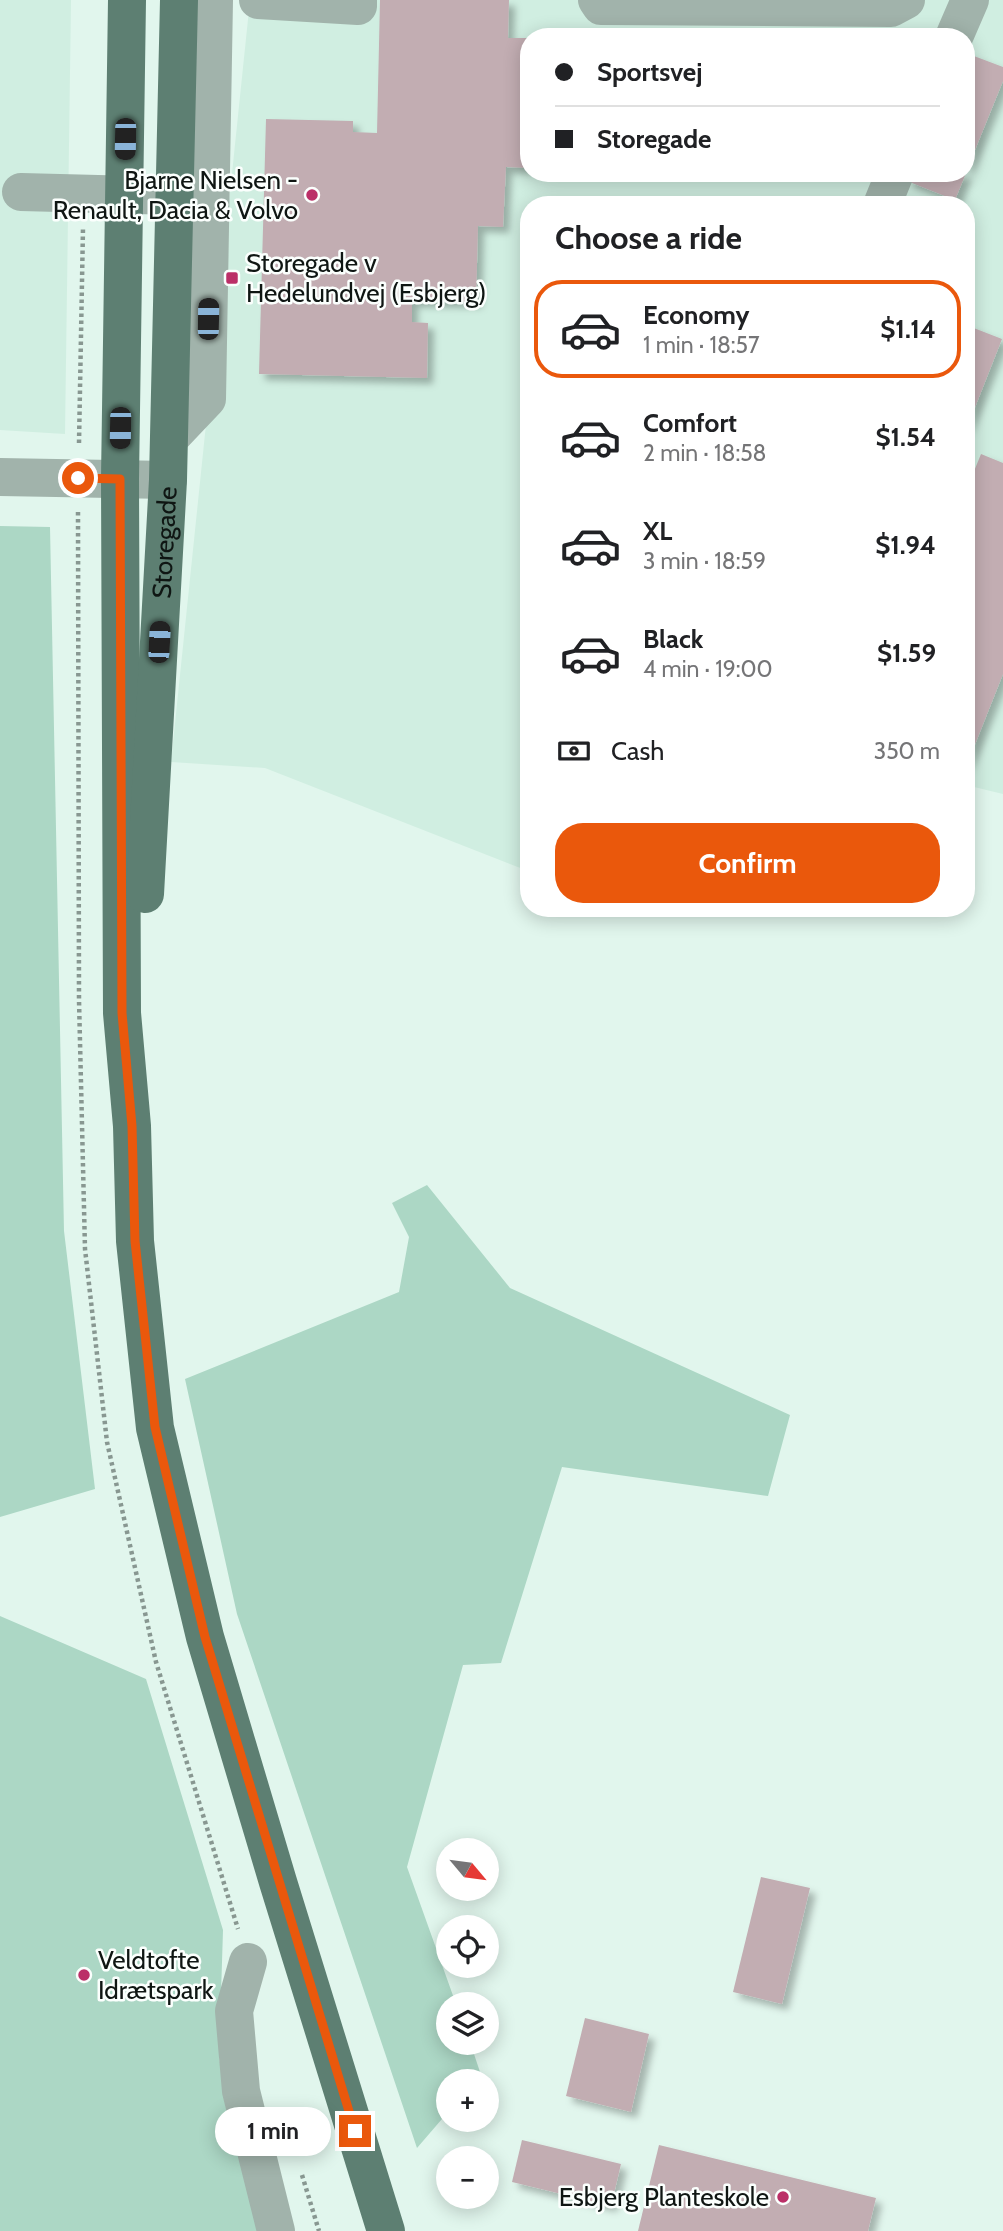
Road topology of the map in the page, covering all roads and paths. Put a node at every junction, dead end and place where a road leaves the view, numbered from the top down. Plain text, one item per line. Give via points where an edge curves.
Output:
1 (127, 0) edge
2 (179, 0) edge
3 (214, 0) edge
4 (258, 0) edge
5 (358, 0) edge
6 (597, 0) edge
7 (906, 0) edge
8 (970, 0) edge
9 (958, 28) edge
10 (21, 192) dead end
11 (124, 194) junction
12 (175, 195) junction
13 (169, 439) junction
14 (0, 477) edge
15 (120, 479) junction
16 (168, 480) junction
17 (132, 1126) junction
18 (248, 1962) dead end
19 (276, 2231) edge
20 (386, 2231) edge

1 - 11 main road, Storegade
2 - 12 main road, Storegade
3 - 13 street via 207,399
4 - 5 street via 358,6
6 - 7 street via 601,6 891,8
8 - 9 street
10 - 11 street
11 - 12 street
11 - 15 main road, Storegade
12 - 13 main road, Storegade
13 - 16 main road, Storegade
14 - 15 street
15 - 16 street
15 - 17 main road, Storegade via 122,1013
16 - 17 main road, Storegade
17 - 20 main road, Storegade via 135,1241 155,1427 205,1637
18 - 19 street via 234,2011 241,2091

